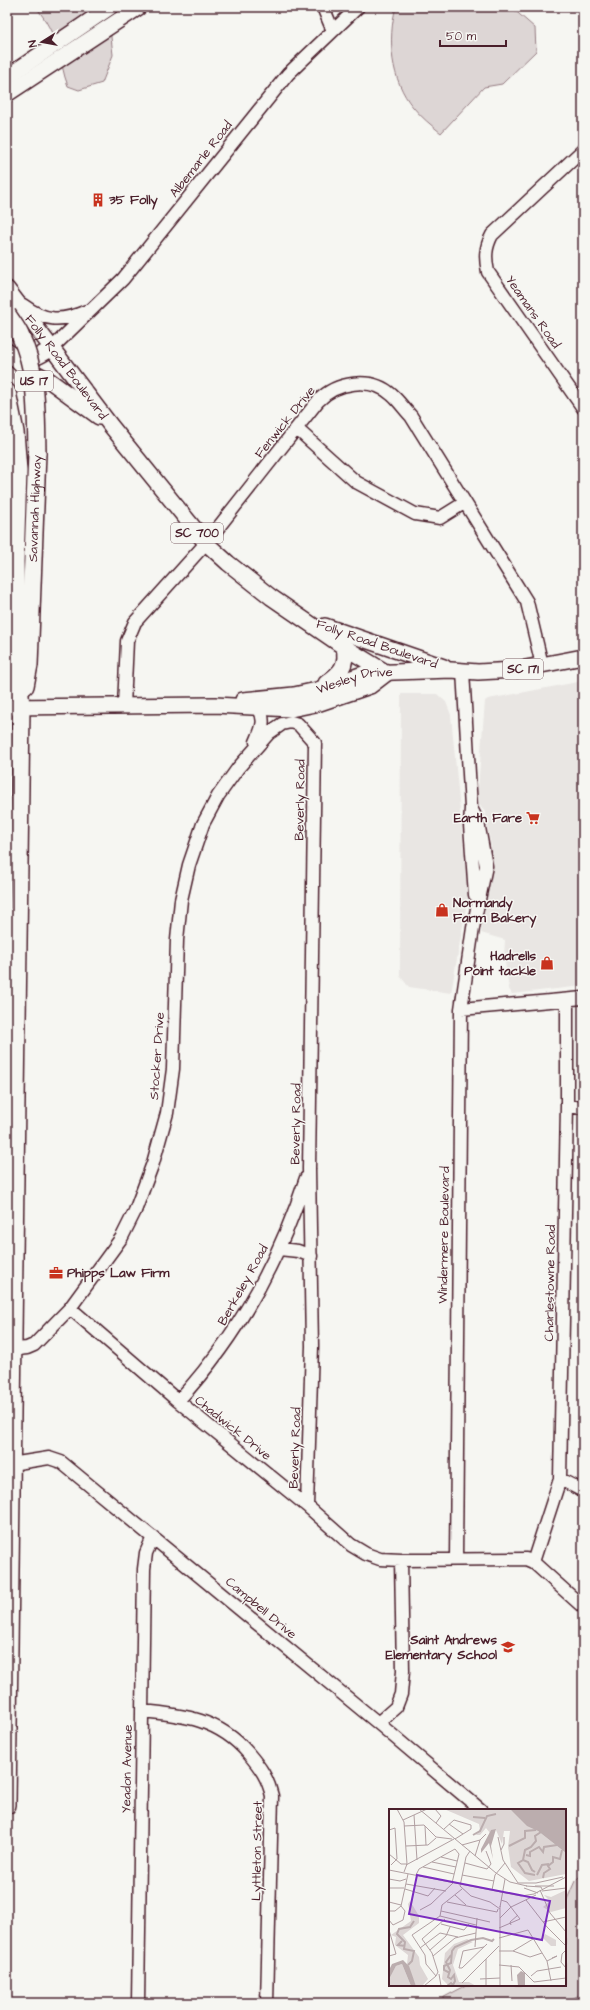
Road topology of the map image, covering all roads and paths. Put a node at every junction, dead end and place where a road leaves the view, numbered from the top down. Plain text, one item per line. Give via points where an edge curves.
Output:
1 (110, 7) edge
2 (139, 7) edge
3 (324, 7) edge
4 (358, 7) edge
5 (333, 31) junction
6 (7, 77) edge
7 (7, 94) edge
8 (583, 150) edge
9 (10, 294) edge
10 (94, 308) junction
11 (7, 314) edge
12 (52, 348) junction
13 (10, 355) edge
14 (7, 392) edge
15 (583, 408) edge
16 (111, 426) junction
17 (297, 429) junction
18 (464, 503) junction
19 (206, 543) junction
20 (304, 618) junction
21 (344, 647) junction
22 (583, 657) edge
23 (542, 666) junction
24 (457, 670) junction
25 (387, 673) junction
26 (318, 690) junction
27 (215, 705) junction
28 (124, 706) junction
29 (14, 707) edge
30 (258, 708) junction
31 (315, 743) joint
32 (253, 750) junction
33 (471, 808) junction
34 (13, 877) edge
35 (475, 912) junction
36 (583, 998) edge
37 (567, 1000) junction
38 (461, 1009) junction
39 (568, 1106) junction
40 (583, 1108) edge
41 (309, 1169) junction
42 (279, 1249) junction
43 (310, 1256) junction
44 (70, 1308) junction
45 (10, 1350) edge
46 (178, 1401) junction
47 (11, 1464) junction
48 (560, 1479) junction
49 (9, 1484) edge
50 (583, 1491) edge
51 (307, 1506) junction
52 (153, 1537) junction
53 (456, 1559) junction
54 (401, 1560) junction
55 (533, 1562) junction
56 (583, 1607) edge
57 (142, 1711) junction
58 (378, 1723) junction
59 (7, 1804) edge
60 (480, 1809) edge
61 (138, 2003) edge
62 (267, 2003) edge

1 - 6 main road
2 - 7 main road
3 - 5 street
4 - 5 street, Albemarle Road
5 - 10 street, Albemarle Road via 288,74 140,260
8 - 15 street, Yeamans Road via 492,235 487,245 485,261 488,272
9 - 10 street via 41,317 69,318
9 - 12 main road, Folly Road Boulevard / SC 700
10 - 12 street, Albemarle Road
11 - 29 highway, Savannah Highway / US 17, bridge via 20,334 31,367 36,401 37,453 29,665
12 - 13 main road via 39,357 26,360
12 - 16 main road, Folly Road Boulevard / SC 700
13 - 16 main road, Folly Road Boulevard / SC 700
14 - 29 highway, Savannah Highway / US 17 via 15,432 18,471 15,562 17,661
16 - 19 main road, Folly Road Boulevard / SC 700
17 - 18 street via 356,482 415,514 440,518
17 - 18 street, Fenwick Drive via 325,393 339,387 369,383 391,394 411,416
17 - 19 street, Fenwick Drive
18 - 23 street, Fenwick Drive via 527,602
19 - 20 main road, Folly Road Boulevard / SC 700 via 271,597
19 - 28 street, Fenwick Drive via 135,622 127,641
20 - 21 main road, Folly Road Boulevard / SC 700
20 - 24 main road, Folly Road Boulevard / SC 700 via 343,634
21 - 25 main road, Folly Road Boulevard / SC 700
21 - 26 main road, Folly Road Boulevard via 345,663 333,678
22 - 23 main road, Folly Road Boulevard / SC 171
23 - 24 main road, Folly Road Boulevard / SC 171 via 495,672
24 - 25 main road, Folly Road Boulevard / SC 171
24 - 33 street, Windermere Boulevard
25 - 26 main road, Wesley Drive via 366,673
25 - 30 main road, Wesley Drive via 370,686 320,703 291,709
26 - 27 main road, Wesley Drive
27 - 28 main road, Wesley Drive
27 - 30 main road, Wesley Drive
28 - 29 main road, Wesley Drive
29 - 34 highway, Savannah Highway / US 17
30 - 32 street, Stocker Drive via 262,714 263,727
31 - 32 street, Stocker Drive via 298,724 290,722 269,733
31 - 41 street, Beverly Road
32 - 44 street, Stocker Drive via 218,796 203,824 189,865 181,900 177,940 173,1070 167,1113 153,1162 135,1211 122,1237
33 - 35 street, Windermere Boulevard
33 - 35 street, Windermere Boulevard via 478,822 486,866
34 - 45 highway, Savannah Highway / US 17
35 - 38 street, Windermere Boulevard
36 - 37 street
37 - 38 street
37 - 39 street, Charlestowne Road
38 - 53 street, Windermere Boulevard
39 - 40 street
39 - 48 street, Charlestowne Road
41 - 42 street, Berkeley Road via 294,1215
41 - 43 street, Beverly Road
42 - 43 street via 298,1251
42 - 46 street, Berkeley Road via 244,1315 227,1341
43 - 51 street, Beverly Road via 312,1346
44 - 45 street, Stocker Drive via 34,1345
44 - 46 street, Chadwick Drive
45 - 47 highway, Savannah Highway / US 17
46 - 51 street, Chadwick Drive
47 - 49 highway, Savannah Highway / US 17
47 - 52 street, Campbell Drive via 49,1458 61,1462
48 - 50 street
48 - 55 street, Charlestowne Road
49 - 59 highway, Savannah Highway / US 17
51 - 54 street, Chadwick Drive via 351,1545 366,1554 380,1559
52 - 57 street, Yeadon Avenue via 146,1553 144,1569
52 - 58 street, Campbell Drive
53 - 54 street, Chadwick Drive
53 - 55 street, Chadwick Drive via 519,1558
54 - 58 street via 401,1694 396,1708
55 - 56 street
57 - 61 street, Yeadon Avenue
57 - 62 street, Lyttleton Street via 179,1715 214,1726 237,1740 262,1769 269,1782 272,1796
58 - 60 street, Campbell Drive

